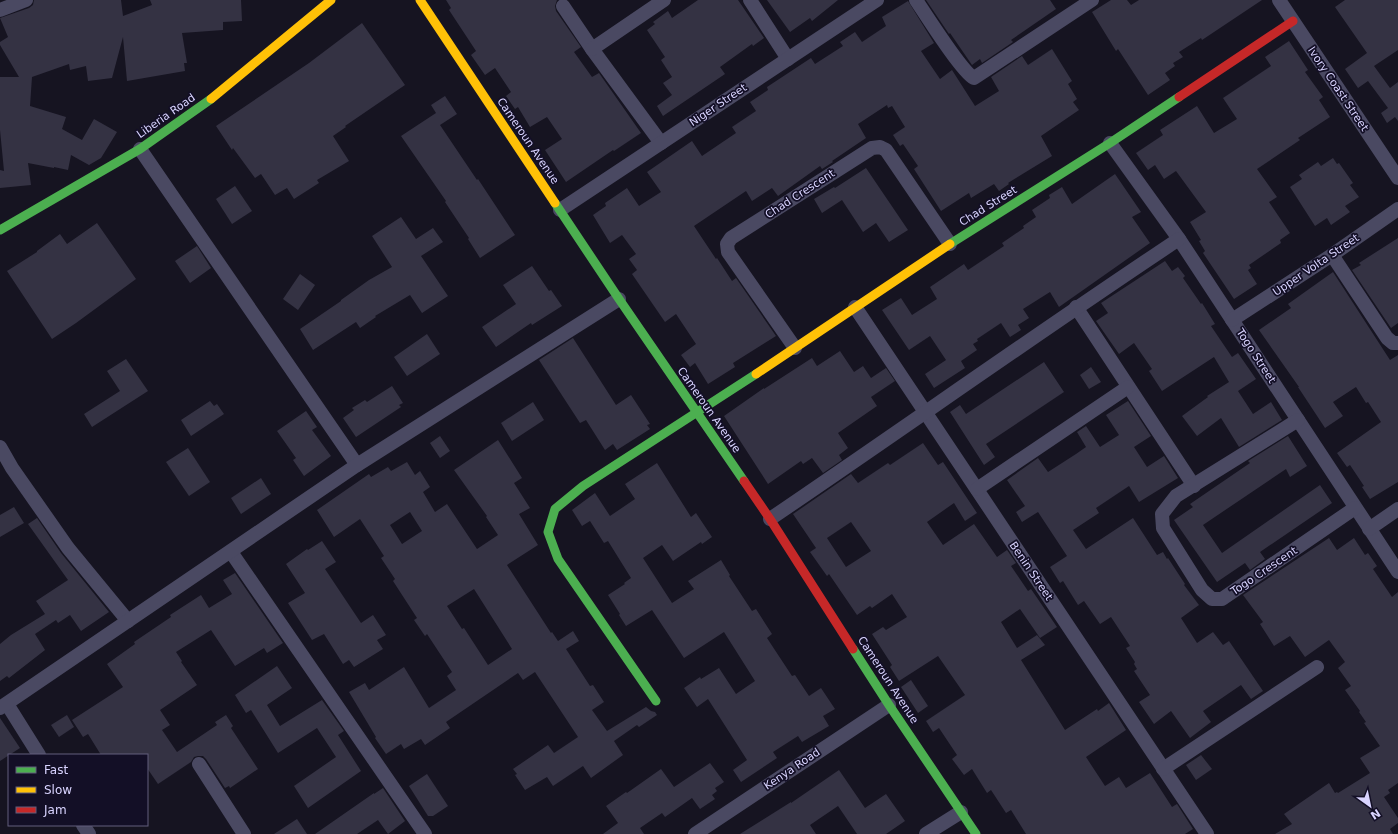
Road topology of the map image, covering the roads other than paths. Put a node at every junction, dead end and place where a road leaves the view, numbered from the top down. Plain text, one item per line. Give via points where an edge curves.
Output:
1 (26, 0) edge
2 (331, 0) edge
3 (420, 0) edge
4 (664, 0) edge
5 (750, 0) edge
6 (876, 0) edge
7 (916, 0) edge
8 (1092, 0) edge
9 (1279, 0) edge
10 (563, 6) dead end
11 (0, 10) edge
12 (1293, 21) junction
13 (592, 49) junction
14 (788, 59) junction
15 (661, 143) junction
16 (1110, 143) junction
17 (140, 148) junction
18 (1398, 178) edge
19 (1398, 209) edge
20 (560, 210) junction
21 (0, 230) edge
22 (1179, 238) junction
23 (950, 244) junction
24 (1332, 255) junction
25 (619, 299) junction
26 (855, 307) junction
27 (1076, 307) junction
28 (1232, 320) junction
29 (1396, 343) edge
30 (795, 348) junction
31 (1128, 387) junction
32 (696, 413) junction
33 (926, 413) junction
34 (1298, 420) junction
35 (0, 447) edge
36 (357, 465) junction
37 (1194, 486) junction
38 (977, 489) junction
39 (1355, 508) junction
40 (1398, 509) edge
41 (770, 519) junction
42 (1369, 529) junction
43 (231, 552) junction
44 (1398, 572) edge
45 (128, 622) junction
46 (1316, 667) dead end
47 (656, 701) dead end
48 (889, 705) junction
49 (4, 706) edge
50 (38, 754) edge
51 (199, 764) dead end
52 (1163, 769) junction
53 (961, 812) junction
54 (244, 834) edge
55 (425, 834) edge
56 (695, 834) edge
57 (926, 834) edge
58 (976, 834) edge
59 (1207, 834) edge

1 - 11 street
2 - 17 street, Liberia Road via 205,104
3 - 20 street, Cameroun Avenue
4 - 13 street
5 - 14 street
6 - 14 street, Niger Street
7 - 8 street via 960,63 974,78
9 - 12 street, Ivory Coast Street
10 - 13 street
12 - 16 street, Chad Street
12 - 18 street, Ivory Coast Street
13 - 15 street
14 - 15 street, Niger Street
15 - 20 street, Niger Street
16 - 22 street, Togo Street
16 - 23 street, Chad Street
17 - 21 street, Liberia Road
17 - 36 street
19 - 24 street, Upper Volta Street
20 - 25 street, Cameroun Avenue
22 - 27 street
22 - 28 street, Togo Street
23 - 26 street, Chad Street
23 - 30 street, Chad Crescent via 886,150 880,147 872,148 731,238 727,244 728,252
24 - 28 street, Upper Volta Street
24 - 29 street via 1387,338
25 - 32 street, Cameroun Avenue
25 - 36 street
26 - 30 street, Chad Street
26 - 33 street, Benin Street
27 - 31 street
27 - 33 street
28 - 34 street, Togo Street
30 - 32 street, Chad Street
31 - 37 street
31 - 38 street
32 - 41 street, Cameroun Avenue
32 - 47 street, Chad Street via 583,486 555,509 548,532 558,559
33 - 38 street, Benin Street
33 - 41 street
34 - 37 street, Togo Crescent
34 - 39 street, Togo Street
35 - 45 street via 68,548
36 - 43 street
37 - 39 street, Togo Crescent via 1176,496 1162,514 1163,528 1202,590 1212,599 1222,599
38 - 52 street, Benin Street
39 - 42 street, Togo Street
40 - 42 street
41 - 48 street, Cameroun Avenue
42 - 44 street, Togo Street
43 - 45 street
43 - 55 street
45 - 49 street
46 - 52 street
48 - 53 street, Cameroun Avenue
48 - 56 street, Kenya Road
49 - 50 street
51 - 54 street
52 - 59 street, Benin Street
53 - 57 street
53 - 58 street, Cameroun Avenue

